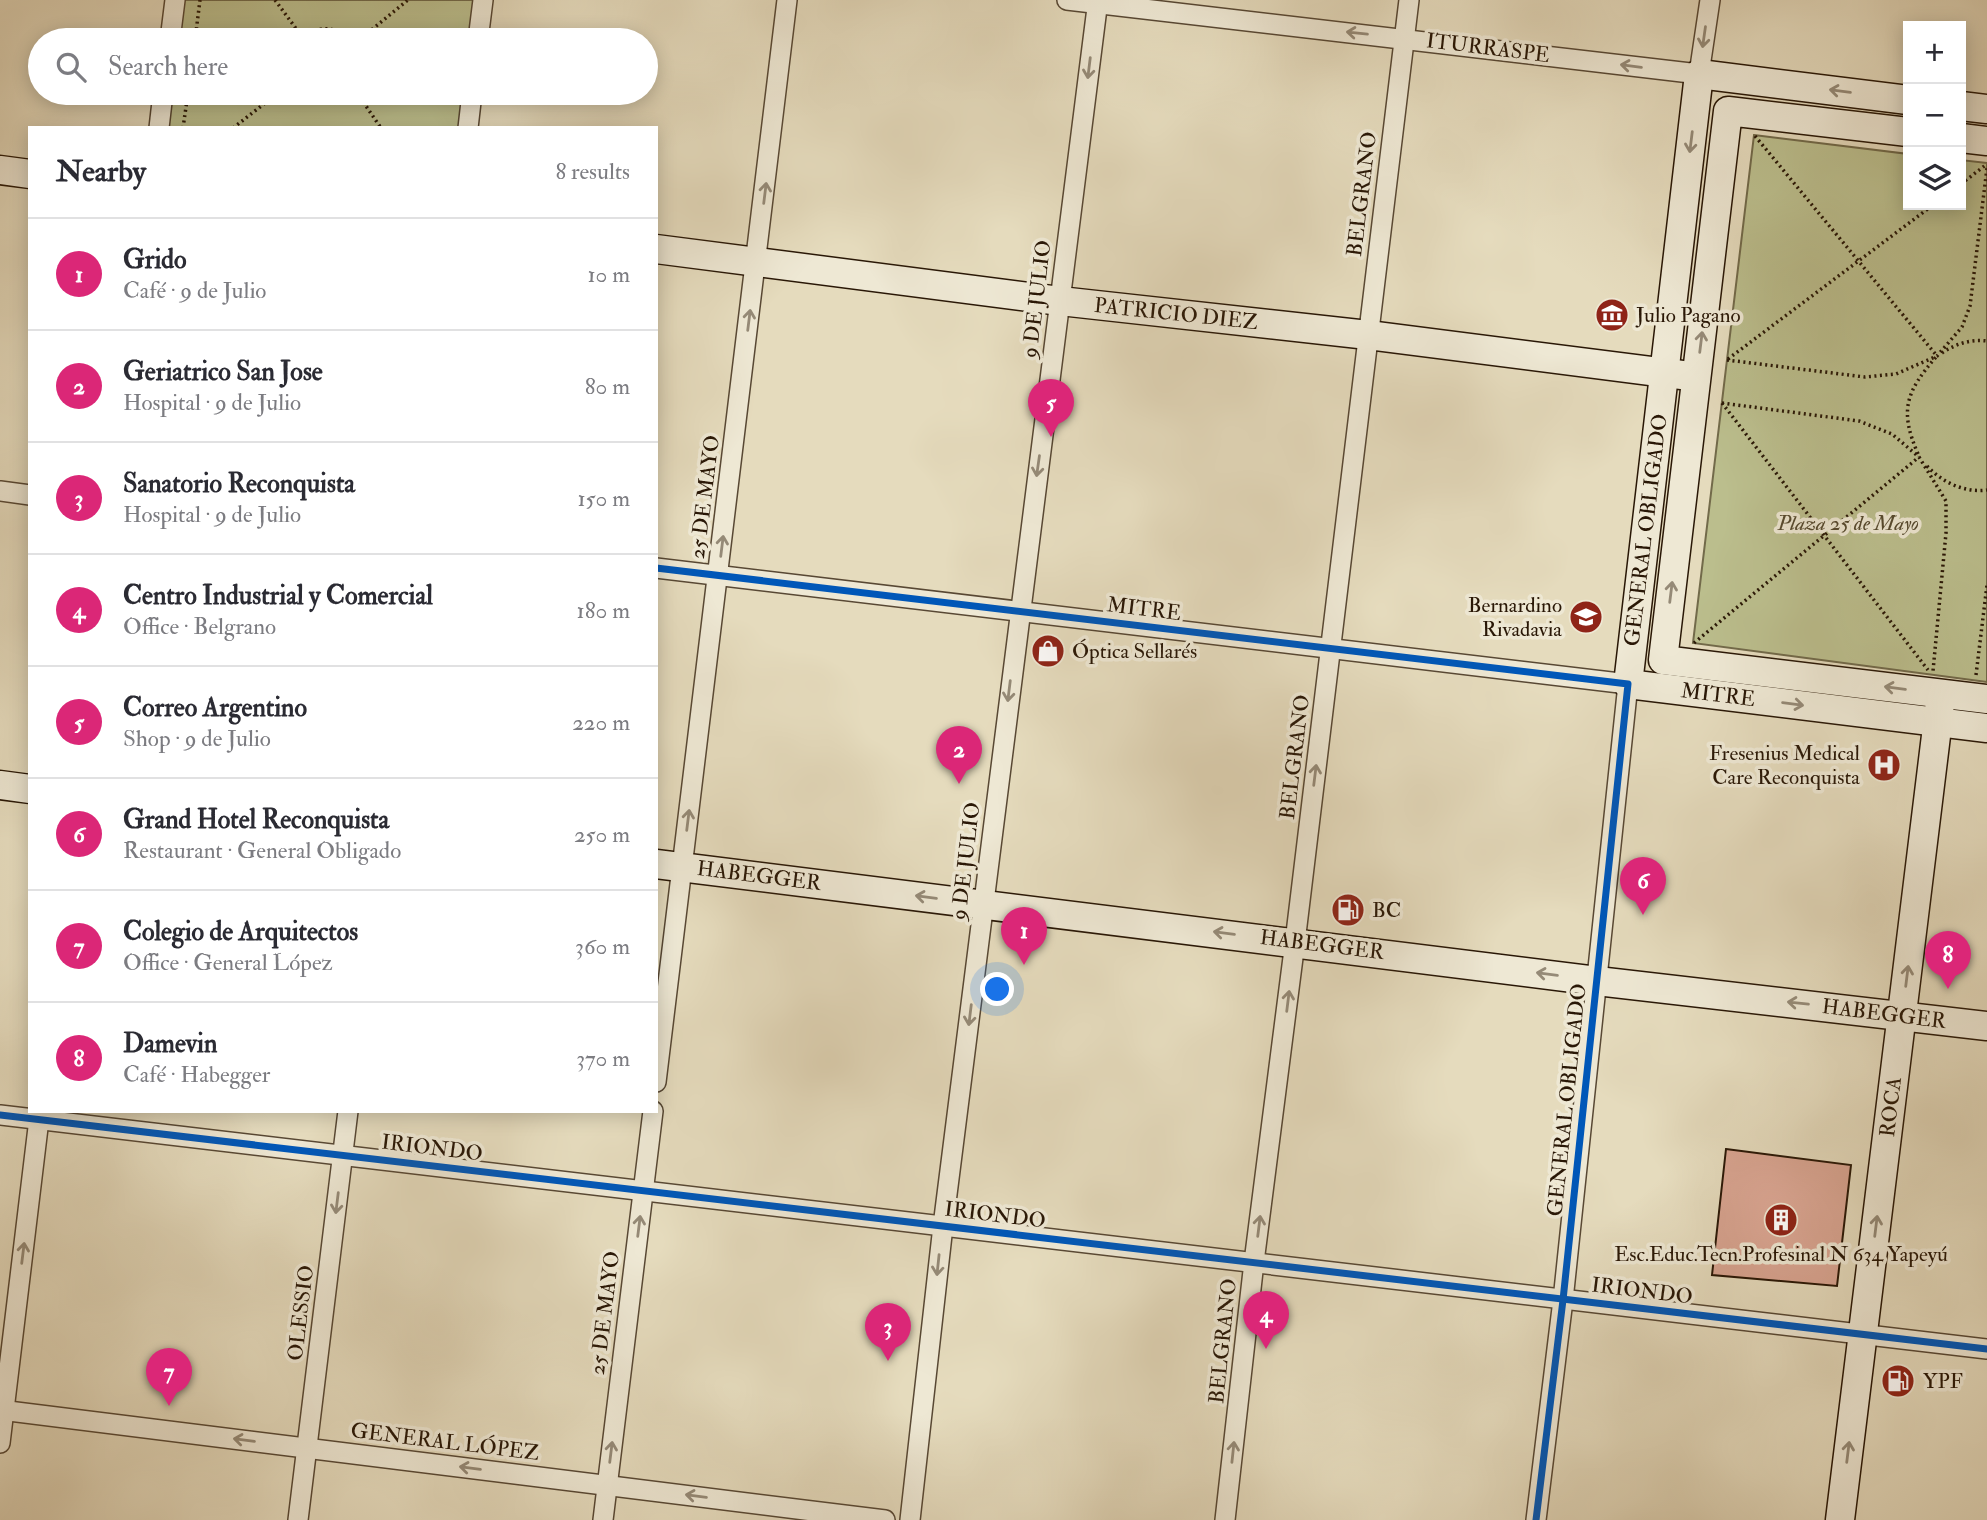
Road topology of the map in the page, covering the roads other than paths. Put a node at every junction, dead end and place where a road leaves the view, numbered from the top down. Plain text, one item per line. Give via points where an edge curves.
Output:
1 (175, 0) edge
2 (483, 0) edge
3 (788, 0) edge
4 (1068, 0) edge
5 (1409, 0) edge
6 (1710, 0) edge
7 (1098, 2) edge
8 (172, 28) edge
9 (480, 28) edge
10 (1404, 38) junction
11 (1699, 74) junction
12 (1903, 99) edge
13 (162, 105) edge
14 (471, 105) edge
15 (1966, 107) edge
16 (1987, 109) edge
17 (159, 126) edge
18 (468, 126) edge
19 (1903, 131) edge
20 (1966, 139) edge
21 (1987, 141) edge
22 (0, 170) edge
23 (28, 174) edge
24 (658, 249) edge
25 (757, 261) junction
26 (1060, 301) junction
27 (1368, 335) junction
28 (1664, 372) junction
29 (1697, 377) junction
30 (0, 491) edge
31 (28, 495) edge
32 (658, 568) edge
33 (718, 575) junction
34 (1019, 612) junction
35 (1331, 648) junction
36 (1628, 684) junction
37 (1981, 690) edge
38 (1941, 694) junction
39 (1938, 722) junction
40 (1987, 728) edge
41 (0, 785) edge
42 (28, 789) edge
43 (669, 865) edge
44 (984, 905) junction
45 (1295, 942) junction
46 (1597, 981) junction
47 (1902, 1015) junction
48 (1987, 1026) edge
49 (658, 1049) edge
50 (348, 1113) edge
51 (653, 1113) edge
52 (0, 1115) edge
53 (40, 1115) edge
54 (343, 1155) junction
55 (643, 1189) junction
56 (943, 1226) junction
57 (1254, 1262) junction
58 (1563, 1300) junction
59 (1863, 1334) junction
60 (1987, 1349) edge
61 (2, 1410) edge
62 (0, 1443) edge
63 (307, 1448) junction
64 (607, 1484) junction
65 (298, 1520) edge
66 (603, 1520) edge
67 (885, 1520) edge
68 (910, 1520) edge
69 (1225, 1520) edge
70 (1536, 1520) edge
71 (1840, 1520) edge

1 - 8 street
2 - 9 street
25 -> 3 street, 25 DE MAYO
4 - 7 street, ITURRASPE
5 - 10 street, BELGRANO
6 -> 11 street, GENERAL OBLIGADO
10 -> 7 street, ITURRASPE
7 -> 26 street, 9 DE JULIO
11 -> 10 street, ITURRASPE
10 - 27 street, BELGRANO
12 -> 11 main road, ITURRASPE
11 -> 28 main road, GENERAL OBLIGADO
13 - 17 street
14 - 18 street
15 - 16 main road
29 -> 19 main road via 1728,111
20 - 21 main road
22 - 23 main road
24 - 25 main road, PATRICIO DIEZ
25 - 26 main road, PATRICIO DIEZ
33 -> 25 street, 25 DE MAYO
26 - 27 main road, PATRICIO DIEZ
26 -> 34 street, 9 DE JULIO
27 - 28 main road, PATRICIO DIEZ
27 - 35 street, BELGRANO
28 - 29 main road, PATRICIO DIEZ
28 - 36 main road, GENERAL OBLIGADO
38 -> 29 main road, MITRE via 1663,660
30 - 31 street
32 - 33 street, MITRE
33 - 34 street, MITRE
43 -> 33 street, 25 DE MAYO
34 - 35 street, MITRE
34 -> 44 street, 9 DE JULIO
35 - 36 street, MITRE
45 -> 35 street, BELGRANO
36 -> 39 main road, MITRE
36 - 46 street, GENERAL OBLIGADO
37 - 38 main road, MITRE
38 - 39 main road, ROCA
39 - 40 main road, MITRE
47 -> 39 main road, ROCA
41 - 42 main road
44 -> 43 main road, HABEGGER
43 - 49 street, 25 DE MAYO
45 -> 44 main road, HABEGGER
44 -> 56 street, 9 DE JULIO
46 -> 45 main road, HABEGGER
57 -> 45 street, BELGRANO
47 -> 46 main road, HABEGGER
46 - 58 street, GENERAL OBLIGADO
47 - 48 main road, HABEGGER
59 -> 47 main road, ROCA
50 - 54 street, OLESSIO
51 - 55 street, 25 DE MAYO
52 - 53 street, IRIONDO
53 - 54 street, IRIONDO
61 -> 53 street
54 - 55 street, IRIONDO
54 -> 63 street, OLESSIO
55 - 56 street, IRIONDO
64 -> 55 street, 25 DE MAYO
56 - 57 street, IRIONDO
56 -> 68 street, 9 DE JULIO
57 - 58 street, IRIONDO
69 -> 57 street, BELGRANO
58 - 59 street, IRIONDO
58 - 70 street, GENERAL OBLIGADO
59 - 60 street, IRIONDO
71 -> 59 main road, ROCA
61 - 62 street
63 -> 61 street, GENERAL LÓPEZ
64 -> 63 street, GENERAL LÓPEZ
63 - 65 street, OLESSIO
64 - 66 street, 25 DE MAYO
67 -> 64 street, GENERAL LÓPEZ

